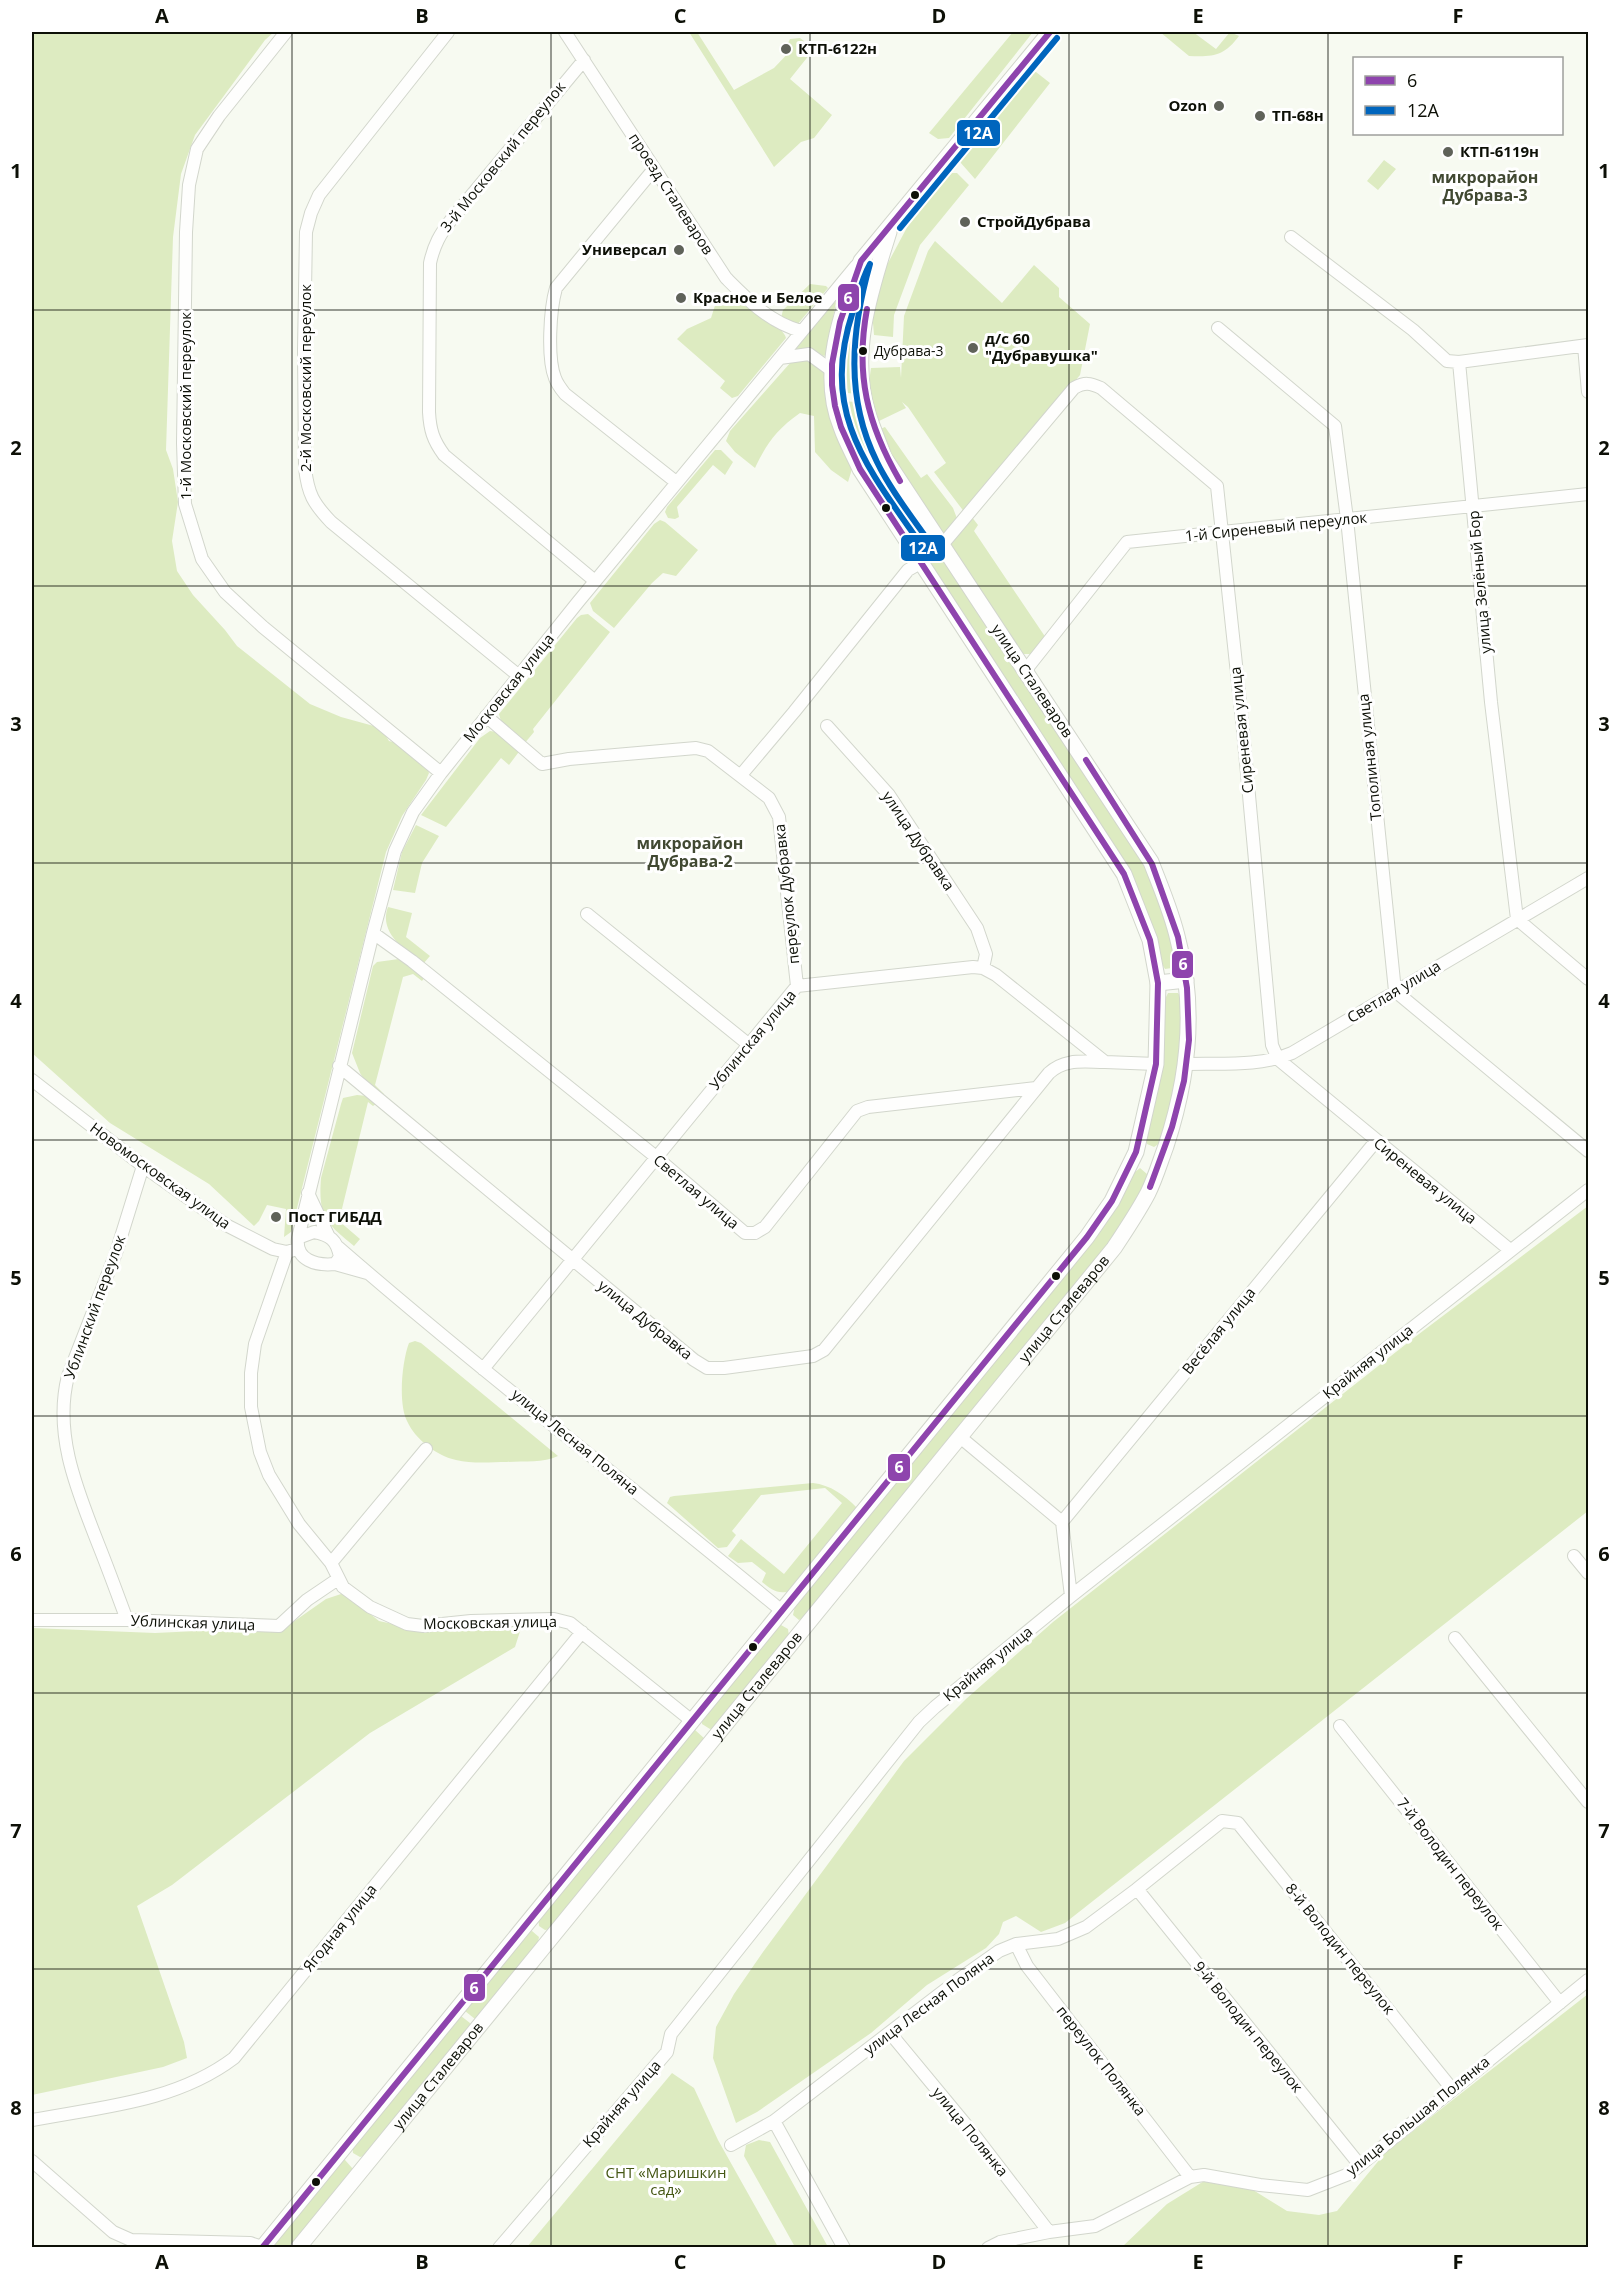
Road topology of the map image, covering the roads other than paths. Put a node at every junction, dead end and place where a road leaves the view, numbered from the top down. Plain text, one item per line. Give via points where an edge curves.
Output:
1 (286, 32) edge
2 (448, 32) edge
3 (565, 32) edge
4 (1050, 32) edge
5 (584, 60) junction
6 (654, 169) junction
7 (892, 223) junction
8 (1291, 237) dead end
9 (861, 261) junction
10 (1218, 328) dead end
11 (801, 331) junction
12 (1586, 345) edge
13 (780, 358) junction
14 (1459, 362) junction
15 (831, 370) junction
16 (1588, 392) edge
17 (884, 457) junction
18 (860, 469) junction
19 (676, 482) junction
20 (1588, 494) edge
21 (1474, 507) junction
22 (1347, 519) junction
23 (1222, 533) junction
24 (942, 545) junction
25 (922, 561) junction
26 (595, 581) junction
27 (1024, 670) junction
28 (519, 676) junction
29 (486, 716) junction
30 (827, 726) dead end
31 (441, 773) junction
32 (741, 775) junction
33 (1588, 878) edge
34 (587, 914) dead end
35 (1517, 919) junction
36 (373, 933) junction
37 (983, 968) junction
38 (1588, 979) edge
39 (1186, 980) junction
40 (1158, 983) junction
41 (797, 986) junction
42 (1395, 991) junction
43 (748, 1044) junction
44 (1278, 1059) junction
45 (1105, 1062) junction
46 (1156, 1064) junction
47 (1187, 1064) junction
48 (339, 1066) junction
49 (32, 1080) edge
50 (1036, 1088) junction
51 (1376, 1140) junction
52 (1588, 1151) edge
53 (1136, 1152) junction
54 (656, 1157) junction
55 (1161, 1161) junction
56 (143, 1166) junction
57 (1588, 1190) edge
58 (308, 1193) junction
59 (328, 1235) junction
60 (294, 1246) junction
61 (338, 1247) junction
62 (1509, 1250) junction
63 (572, 1260) junction
64 (335, 1264) junction
65 (368, 1273) junction
66 (483, 1369) junction
67 (960, 1437) junction
68 (426, 1449) dead end
69 (1062, 1522) junction
70 (1574, 1556) dead end
71 (331, 1563) junction
72 (1588, 1574) edge
73 (338, 1579) junction
74 (1071, 1596) junction
75 (782, 1611) junction
76 (32, 1620) edge
77 (127, 1620) junction
78 (802, 1631) junction
79 (582, 1632) junction
80 (1455, 1638) dead end
81 (692, 1721) junction
82 (1340, 1726) dead end
83 (713, 1739) junction
84 (1588, 1802) edge
85 (1222, 1821) joint
86 (1137, 1889) junction
87 (1016, 1944) junction
88 (1588, 1980) edge
89 (1560, 2003) junction
90 (457, 2008) junction
91 (478, 2026) junction
92 (890, 2033) junction
93 (1452, 2089) junction
94 (32, 2120) edge
95 (774, 2121) junction
96 (731, 2145) dead end
97 (342, 2150) junction
98 (32, 2161) edge
99 (1359, 2164) junction
100 (363, 2167) junction
101 (1190, 2177) junction
102 (1049, 2232) junction
103 (262, 2247) edge
104 (298, 2247) edge
105 (499, 2247) edge
106 (844, 2247) edge
107 (988, 2247) edge

1 - 31 street, 1-й Московский переулок via 197,149 189,185 185,504 202,559 225,592
2 - 28 street, 2-й Московский переулок via 319,195 311,213 306,244 305,468 315,504 331,522
3 - 5 street, проезд Сталеваров
4 - 7 main road, улица Сталеваров
5 - 6 street, проезд Сталеваров
5 - 26 street, 3-й Московский переулок via 434,247 430,263 429,428 444,455
6 - 11 street, проезд Сталеваров via 726,278 754,306 785,326
6 - 19 street via 556,288 551,304 551,342 554,376 566,394
7 - 9 main road, улица Сталеваров
7 - 17 main road, улица Сталеваров via 865,319 861,370 867,413
8 - 14 street via 1413,330 1447,361
9 - 11 street, Московская улица
9 - 15 main road, улица Сталеваров via 844,306
10 - 22 street, Тополиная улица via 1335,426
11 - 13 street, Московская улица
12 - 14 street
12 - 16 street
13 - 15 street via 809,354
13 - 19 street, Московская улица
14 - 21 street, улица Зелёный Бор
15 - 18 main road, улица Сталеваров via 840,426
17 - 18 main road
17 - 24 main road, улица Сталеваров
18 - 25 main road, улица Сталеваров
19 - 26 street, Московская улица
20 - 21 street, 1-й Сиреневый переулок
21 - 22 street, 1-й Сиреневый переулок
21 - 35 street, улица Зелёный Бор via 1491,702
22 - 23 street, 1-й Сиреневый переулок
22 - 42 street, Тополиная улица
23 - 24 street, Сиреневая улица via 1217,486 1091,383 1074,388
23 - 27 street, 1-й Сиреневый переулок via 1127,543
23 - 44 street, Сиреневая улица via 1272,1045
24 - 25 main road
24 - 27 main road, улица Сталеваров
25 - 32 street via 908,570
25 - 40 main road, улица Сталеваров via 1124,874 1150,940
26 - 28 street, Московская улица
27 - 39 main road, улица Сталеваров via 1151,862 1179,941
28 - 29 street, Московская улица
29 - 31 street, Московская улица
29 - 32 street, переулок Дубравка via 542,764 696,748 708,751
30 - 37 street, улица Дубравка via 889,795 970,919 986,954
31 - 36 street, Московская улица via 413,812 395,851
32 - 41 street, переулок Дубравка via 769,798 778,817
33 - 35 street, Светлая улица
34 - 43 street
35 - 38 street
35 - 42 street, Светлая улица
36 - 48 street, Московская улица
36 - 54 street, Светлая улица
37 - 41 street, Ублинская улица
37 - 45 street
39 - 40 main road
39 - 47 main road, улица Сталеваров
40 - 46 main road, улица Сталеваров
41 - 43 street, Ублинская улица
42 - 44 street, Светлая улица
42 - 52 street
43 - 54 street, Ублинская улица
44 - 47 street, Светлая улица
44 - 51 street, Сиреневая улица
45 - 46 street
45 - 50 street, улица Дубравка via 1057,1065
46 - 53 main road, улица Сталеваров
47 - 55 main road, улица Сталеваров
48 - 58 street, Московская улица
48 - 63 street, улица Дубравка
49 - 56 street, Новомосковская улица
50 - 54 street, Светлая улица via 857,1111 765,1227 755,1233 745,1233
50 - 63 street, улица Дубравка via 824,1350 813,1356 707,1368
51 - 62 street, Сиреневая улица
51 - 69 street, Весёлая улица
53 - 55 main road
53 - 75 main road, улица Сталеваров via 1112,1201 1087,1237
54 - 63 street, Ублинская улица
55 - 67 main road, улица Сталеваров via 1148,1192 1114,1248
56 - 60 street, Новомосковская улица via 226,1225 273,1249
56 - 77 street, Ублинский переулок via 116,1253 68,1376 64,1413 75,1484
57 - 62 street, Крайняя улица
58 - 59 street
58 - 60 street, Московская улица
59 - 60 street via 314,1232
59 - 61 street, улица Лесная Поляна
60 - 64 street, Новомосковская улица via 307,1259
60 - 71 street, Московская улица via 255,1344 251,1407 269,1475 299,1524
61 - 64 street via 340,1257
61 - 65 street, улица Лесная Поляна
62 - 74 street, Крайняя улица
63 - 66 street, Ублинская улица
64 - 65 street, улица Лесная Поляна
65 - 66 street, улица Лесная Поляна
66 - 75 street, улица Лесная Поляна
67 - 69 street
67 - 78 main road, улица Сталеваров
68 - 71 street
69 - 74 street
70 - 72 street
71 - 73 street, Московская улица
73 - 77 street, Ублинская улица via 279,1626
73 - 79 street, Московская улица via 370,1607 407,1624 554,1619 570,1623
74 - 105 street, Крайняя улица via 920,1722 671,2034 668,2052
75 - 78 main road
75 - 81 main road, улица Сталеваров
76 - 77 street, Ублинская улица
78 - 83 main road, улица Сталеваров
79 - 81 street, Московская улица
79 - 94 street, Ягодная улица via 234,2058 180,2089 147,2099
80 - 84 street
81 - 83 main road
81 - 90 main road, улица Сталеваров
82 - 89 street, 7-й Володин переулок
83 - 91 main road, улица Сталеваров
85 - 86 street, улица Лесная Поляна
85 - 93 street, 8-й Володин переулок via 1238,1823
86 - 87 street, улица Лесная Поляна via 1086,1927 1058,1939
86 - 99 street, 9-й Володин переулок
87 - 92 street, улица Лесная Поляна via 999,1951
87 - 101 street, переулок Полянка via 1027,1966
88 - 89 street, улица Большая Полянка
89 - 93 street, улица Большая Полянка
90 - 91 main road
90 - 97 main road, улица Сталеваров
91 - 100 main road, улица Сталеваров
92 - 95 street, улица Лесная Поляна
92 - 102 street, улица Полянка
93 - 99 street, улица Большая Полянка
95 - 96 street, улица Лесная Поляна
95 - 106 street
97 - 100 main road
97 - 103 main road, улица Сталеваров
98 - 103 street via 113,2232 131,2240 250,2243
99 - 101 street, улица Большая Полянка via 1349,2174 1308,2190 1204,2175
100 - 104 main road, улица Сталеваров
101 - 102 street, улица Большая Полянка via 1095,2226
102 - 107 street, улица Большая Полянка

